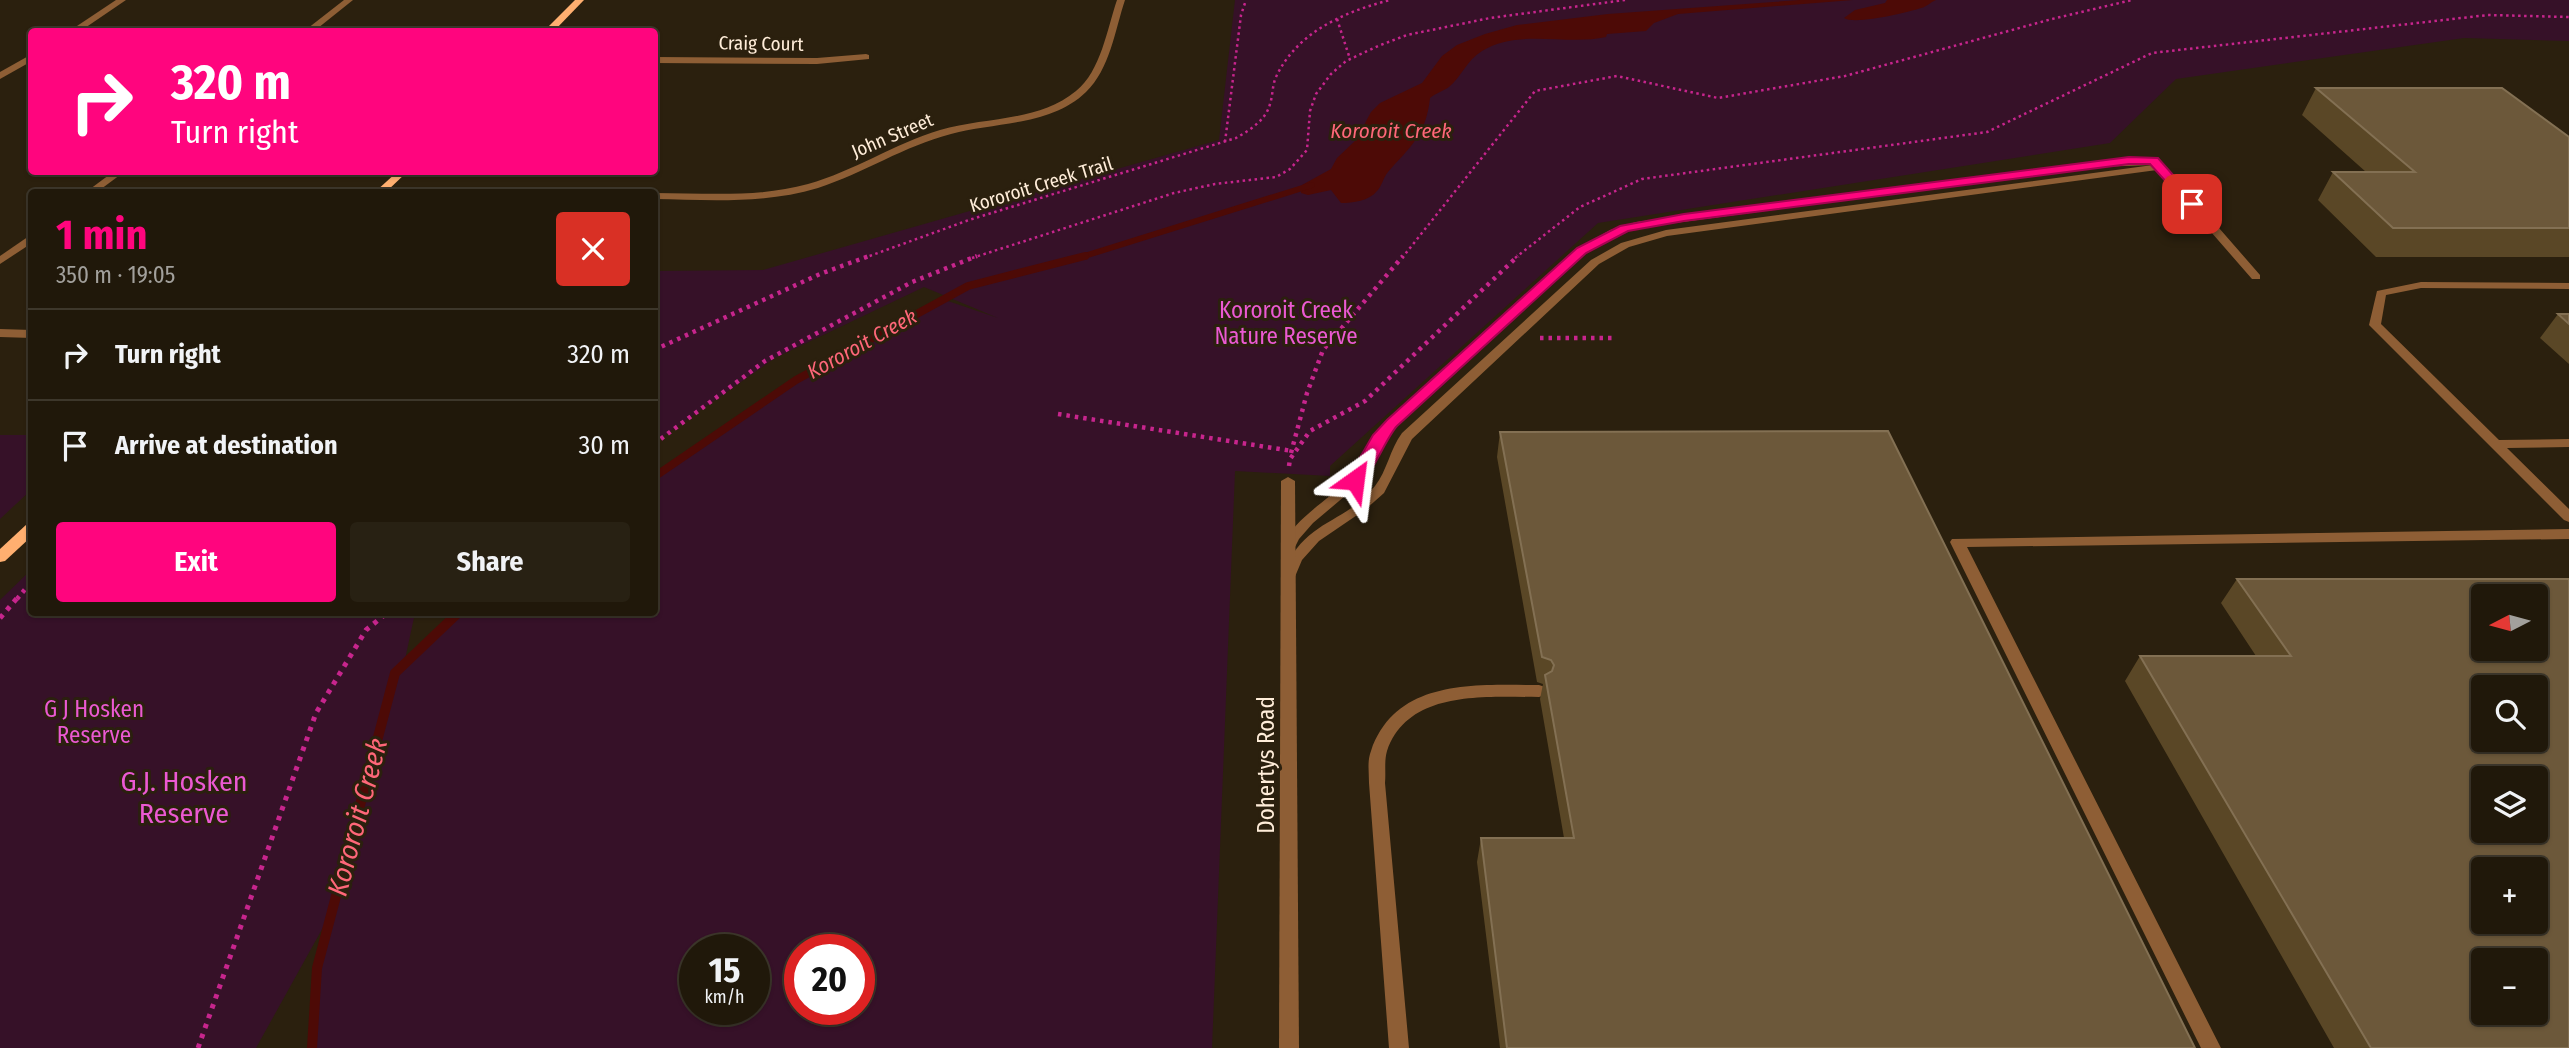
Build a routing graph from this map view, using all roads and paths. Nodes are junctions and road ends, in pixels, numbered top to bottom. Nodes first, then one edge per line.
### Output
1 (122, 0) edge
2 (349, 0) edge
3 (580, 0) edge
4 (1121, 0) edge
5 (1246, 0) edge
6 (1390, 0) edge
7 (1625, 0) edge
8 (2132, 0) edge
9 (2569, 17) edge
10 (1337, 19) junction
11 (78, 28) edge
12 (312, 28) edge
13 (551, 28) edge
14 (866, 57) dead end
15 (28, 59) edge
16 (1350, 59) junction
17 (658, 60) edge
18 (0, 76) edge
19 (1225, 142) junction
20 (2157, 164) junction
21 (116, 175) edge
22 (399, 175) edge
23 (95, 189) edge
24 (384, 189) edge
25 (1885, 192) junction
26 (658, 196) edge
27 (1896, 202) junction
28 (1751, 209) junction
29 (1761, 220) junction
30 (28, 240) edge
31 (1591, 244) junction
32 (1609, 253) junction
33 (0, 261) edge
34 (2256, 277) dead end
35 (2569, 286) edge
36 (0, 333) edge
37 (28, 334) edge
38 (1536, 338) dead end
39 (1615, 338) dead end
40 (658, 348) edge
41 (1058, 414) dead end
42 (658, 441) edge
43 (2569, 443) edge
44 (2495, 444) junction
45 (1292, 452) junction
46 (1290, 459) junction
47 (1288, 481) joint
48 (2569, 517) edge
49 (28, 531) edge
50 (2569, 534) edge
51 (1288, 549) junction
52 (0, 557) edge
53 (1288, 580) junction
54 (28, 586) edge
55 (383, 616) edge
56 (0, 618) edge
57 (1539, 691) dead end
58 (198, 1048) edge
59 (1289, 1048) edge
60 (1399, 1048) edge
61 (2211, 1048) edge

1 - 11 street
2 - 12 street
3 - 13 main road
4 - 26 street, John Street
5 - 19 path
6 - 10 path, Kororoit Creek Trail
7 - 16 path
8 - 45 path
9 - 46 path
10 - 16 path
10 - 19 path, Kororoit Creek Trail
14 - 17 street, Craig Court
15 - 18 street
16 - 42 path
19 - 40 path, Kororoit Creek Trail
20 - 25 street
20 - 27 street
20 - 34 street
21 - 23 street
22 - 24 main road
25 - 27 street
25 - 28 street
27 - 29 street
28 - 29 street
28 - 31 street
29 - 32 street
30 - 33 street
31 - 32 street
31 - 51 street
32 - 53 street
35 - 44 street
36 - 37 street
38 - 39 path
41 - 45 path
43 - 44 street
44 - 48 street
45 - 46 path
46 - 47 path
47 - 51 street, Dohertys Road
49 - 52 main road
50 - 61 street
51 - 53 street, Dohertys Road
53 - 59 street, Dohertys Road
54 - 56 path
55 - 58 path
57 - 60 street

